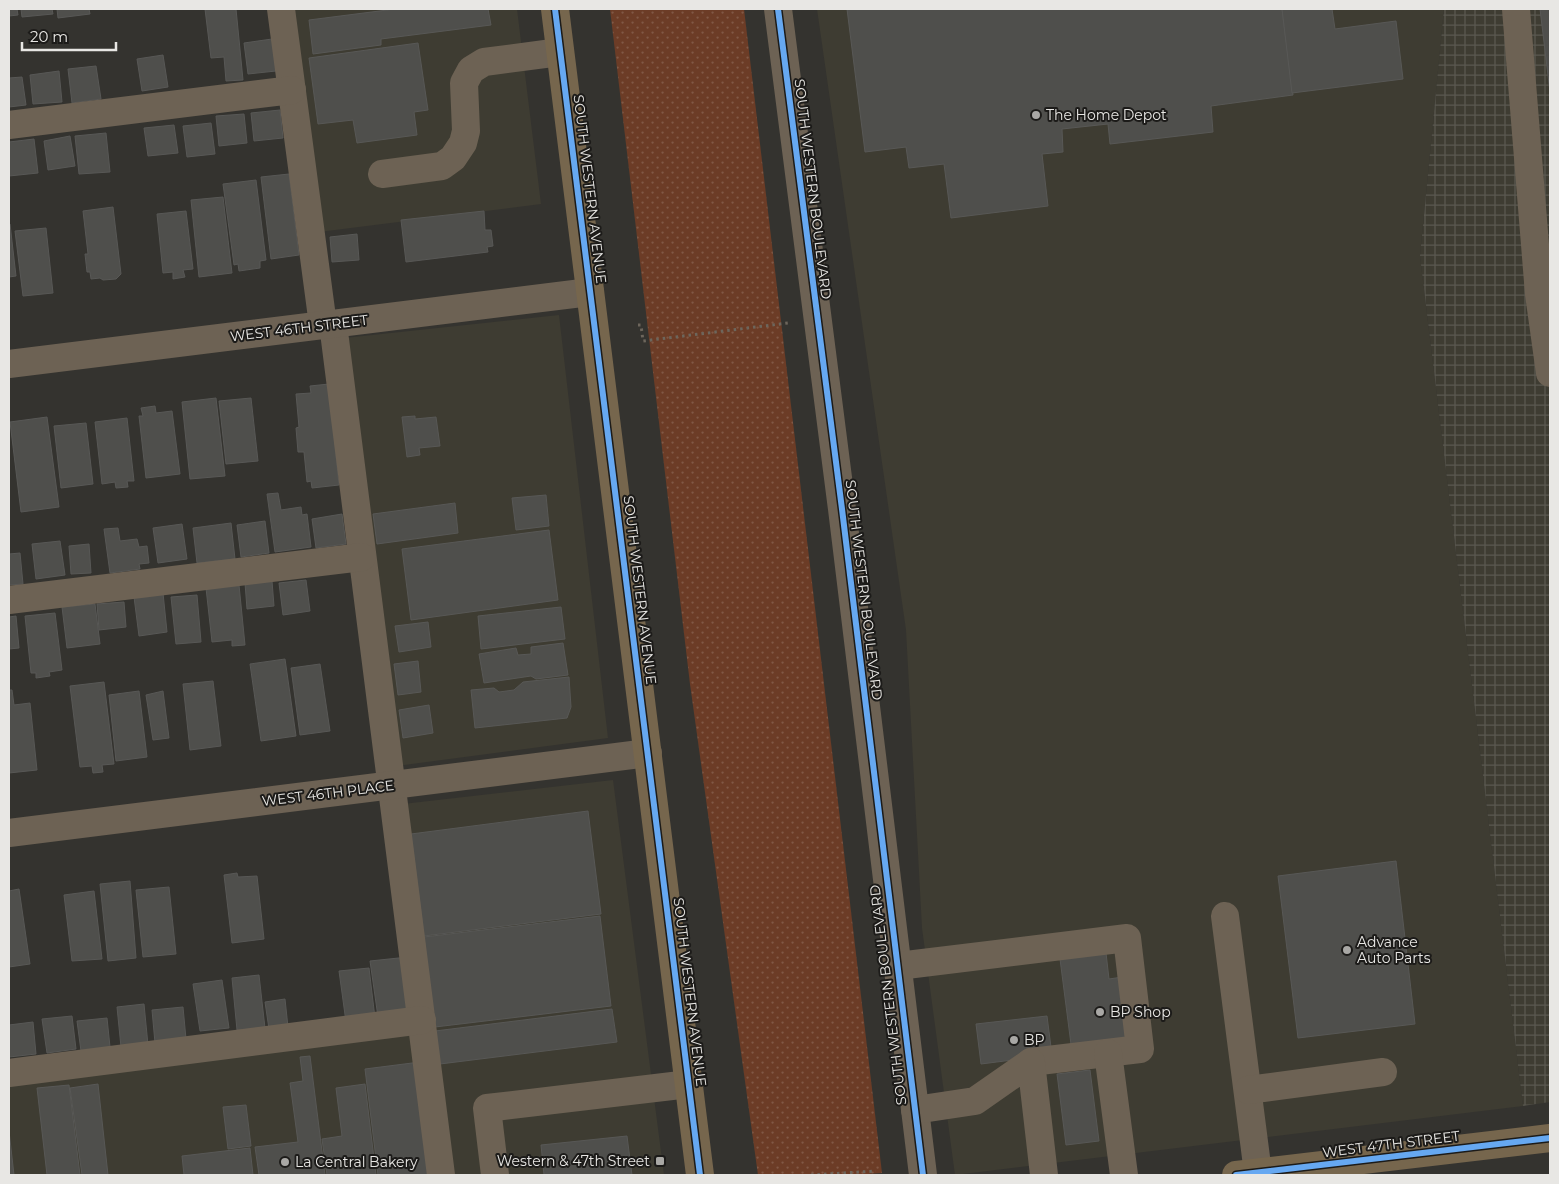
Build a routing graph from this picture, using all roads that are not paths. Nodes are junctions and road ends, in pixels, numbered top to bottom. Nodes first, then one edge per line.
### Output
1 (281, 9) edge
2 (555, 9) edge
3 (778, 9) edge
4 (1516, 9) edge
5 (560, 52) junction
6 (292, 90) junction
7 (9, 125) edge
8 (382, 174) dead end
9 (590, 292) junction
10 (328, 324) junction
11 (9, 364) edge
12 (1550, 373) edge
13 (362, 556) junction
14 (9, 600) edge
15 (648, 753) junction
16 (392, 785) junction
17 (9, 834) edge
18 (1225, 916) dead end
19 (898, 966) junction
20 (422, 1020) junction
21 (1108, 1054) junction
22 (1031, 1062) junction
23 (1383, 1072) dead end
24 (9, 1073) edge
25 (689, 1084) junction
26 (1248, 1090) junction
27 (915, 1110) junction
28 (1550, 1138) edge
29 (1247, 1174) edge
30 (441, 1175) edge
31 (495, 1175) edge
32 (700, 1175) edge
33 (923, 1175) edge
34 (1044, 1175) edge
35 (1124, 1175) edge

1 - 6 street
2 - 5 main road, SOUTH WESTERN AVENUE
3 - 19 street, SOUTH WESTERN BOULEVARD
4 - 12 street
5 - 8 street
5 - 9 main road, SOUTH WESTERN AVENUE
6 - 7 street
6 - 10 street
9 - 10 street, WEST 46TH STREET
9 - 15 main road, SOUTH WESTERN AVENUE
10 - 11 street, WEST 46TH STREET
10 - 13 street
13 - 14 street
13 - 16 street
15 - 16 street, WEST 46TH PLACE
15 - 25 main road, SOUTH WESTERN AVENUE
16 - 17 street, WEST 46TH PLACE
16 - 20 street
18 - 26 street
19 - 21 street
19 - 27 street, SOUTH WESTERN BOULEVARD
20 - 24 street
20 - 30 street
21 - 22 street
21 - 35 street
22 - 27 street
22 - 34 street
23 - 26 street
25 - 31 street
25 - 32 main road, SOUTH WESTERN AVENUE
26 - 29 street
27 - 33 street, SOUTH WESTERN BOULEVARD
28 - 29 main road, WEST 47TH STREET

